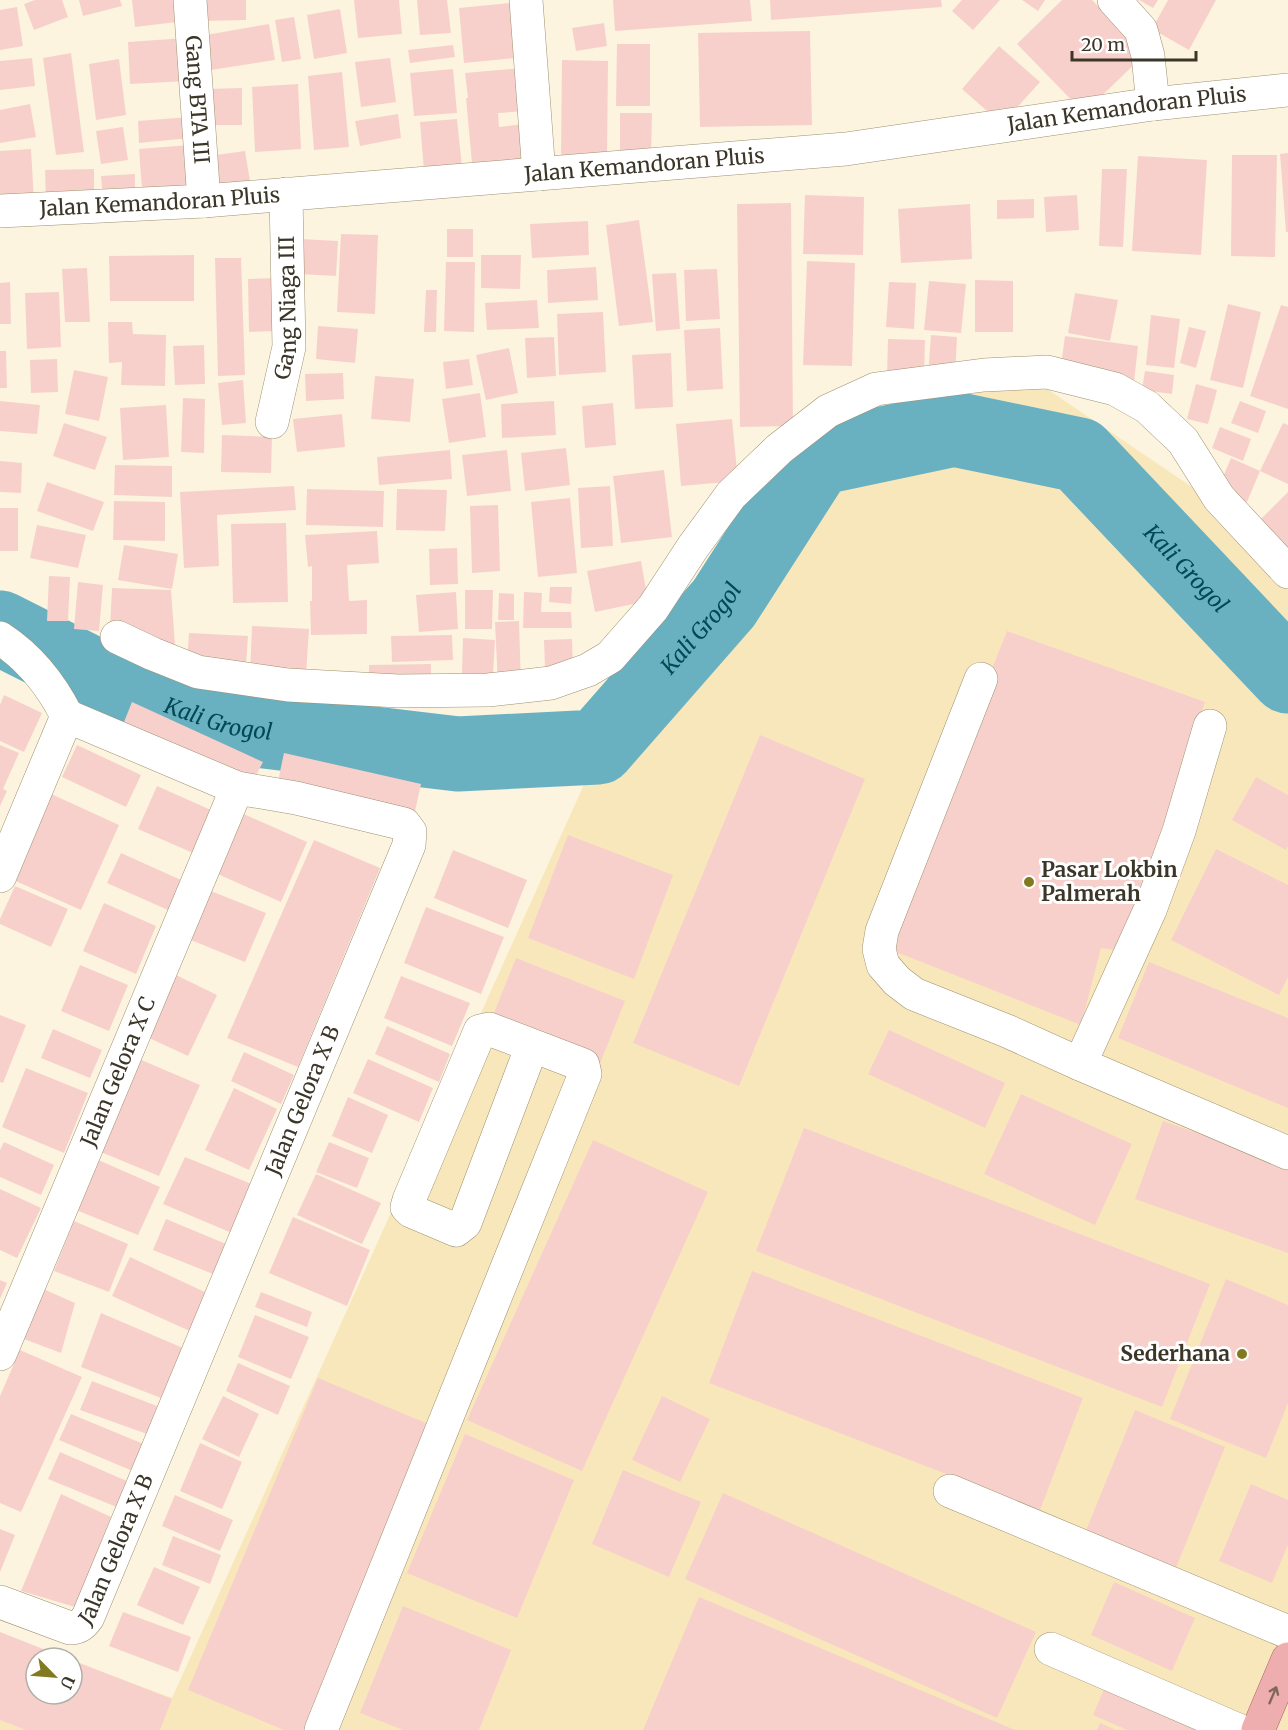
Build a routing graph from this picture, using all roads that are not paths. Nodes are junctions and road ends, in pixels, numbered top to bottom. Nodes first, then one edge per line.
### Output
1 (190, 0) edge
2 (526, 0) edge
3 (1114, 0) edge
4 (1288, 90) edge
5 (1153, 104) junction
6 (540, 174) junction
7 (286, 194) junction
8 (204, 201) junction
9 (0, 211) edge
10 (272, 422) dead end
11 (1288, 572) edge
12 (117, 637) dead end
13 (0, 638) edge
14 (981, 679) dead end
15 (67, 716) junction
16 (1210, 726) dead end
17 (237, 788) junction
18 (0, 876) edge
19 (532, 1046) junction
20 (1080, 1064) junction
21 (1288, 1153) edge
22 (0, 1354) edge
23 (950, 1491) dead end
24 (0, 1602) edge
25 (1288, 1632) edge
26 (1051, 1649) dead end
27 (1288, 1659) edge
28 (321, 1730) edge
29 (1238, 1730) edge
30 (1258, 1730) edge

1 - 8 street, Gang BTA III
2 - 6 street
3 - 5 street
4 - 5 street, Jalan Kemandoran Pluis
5 - 6 street, Jalan Kemandoran Pluis
6 - 7 street, Jalan Kemandoran Pluis
7 - 8 street, Jalan Kemandoran Pluis
7 - 10 street, Gang Niaga III
8 - 9 street, Jalan Kemandoran Pluis
11 - 12 street
13 - 15 street
14 - 20 street
15 - 17 street, Jalan Gelora X B
15 - 18 street
16 - 20 street
17 - 22 street, Jalan Gelora X C
17 - 24 street, Jalan Gelora X B
19 - 19 street
19 - 28 street
20 - 21 street
23 - 25 street
26 - 29 street
30 -> 27 main road

